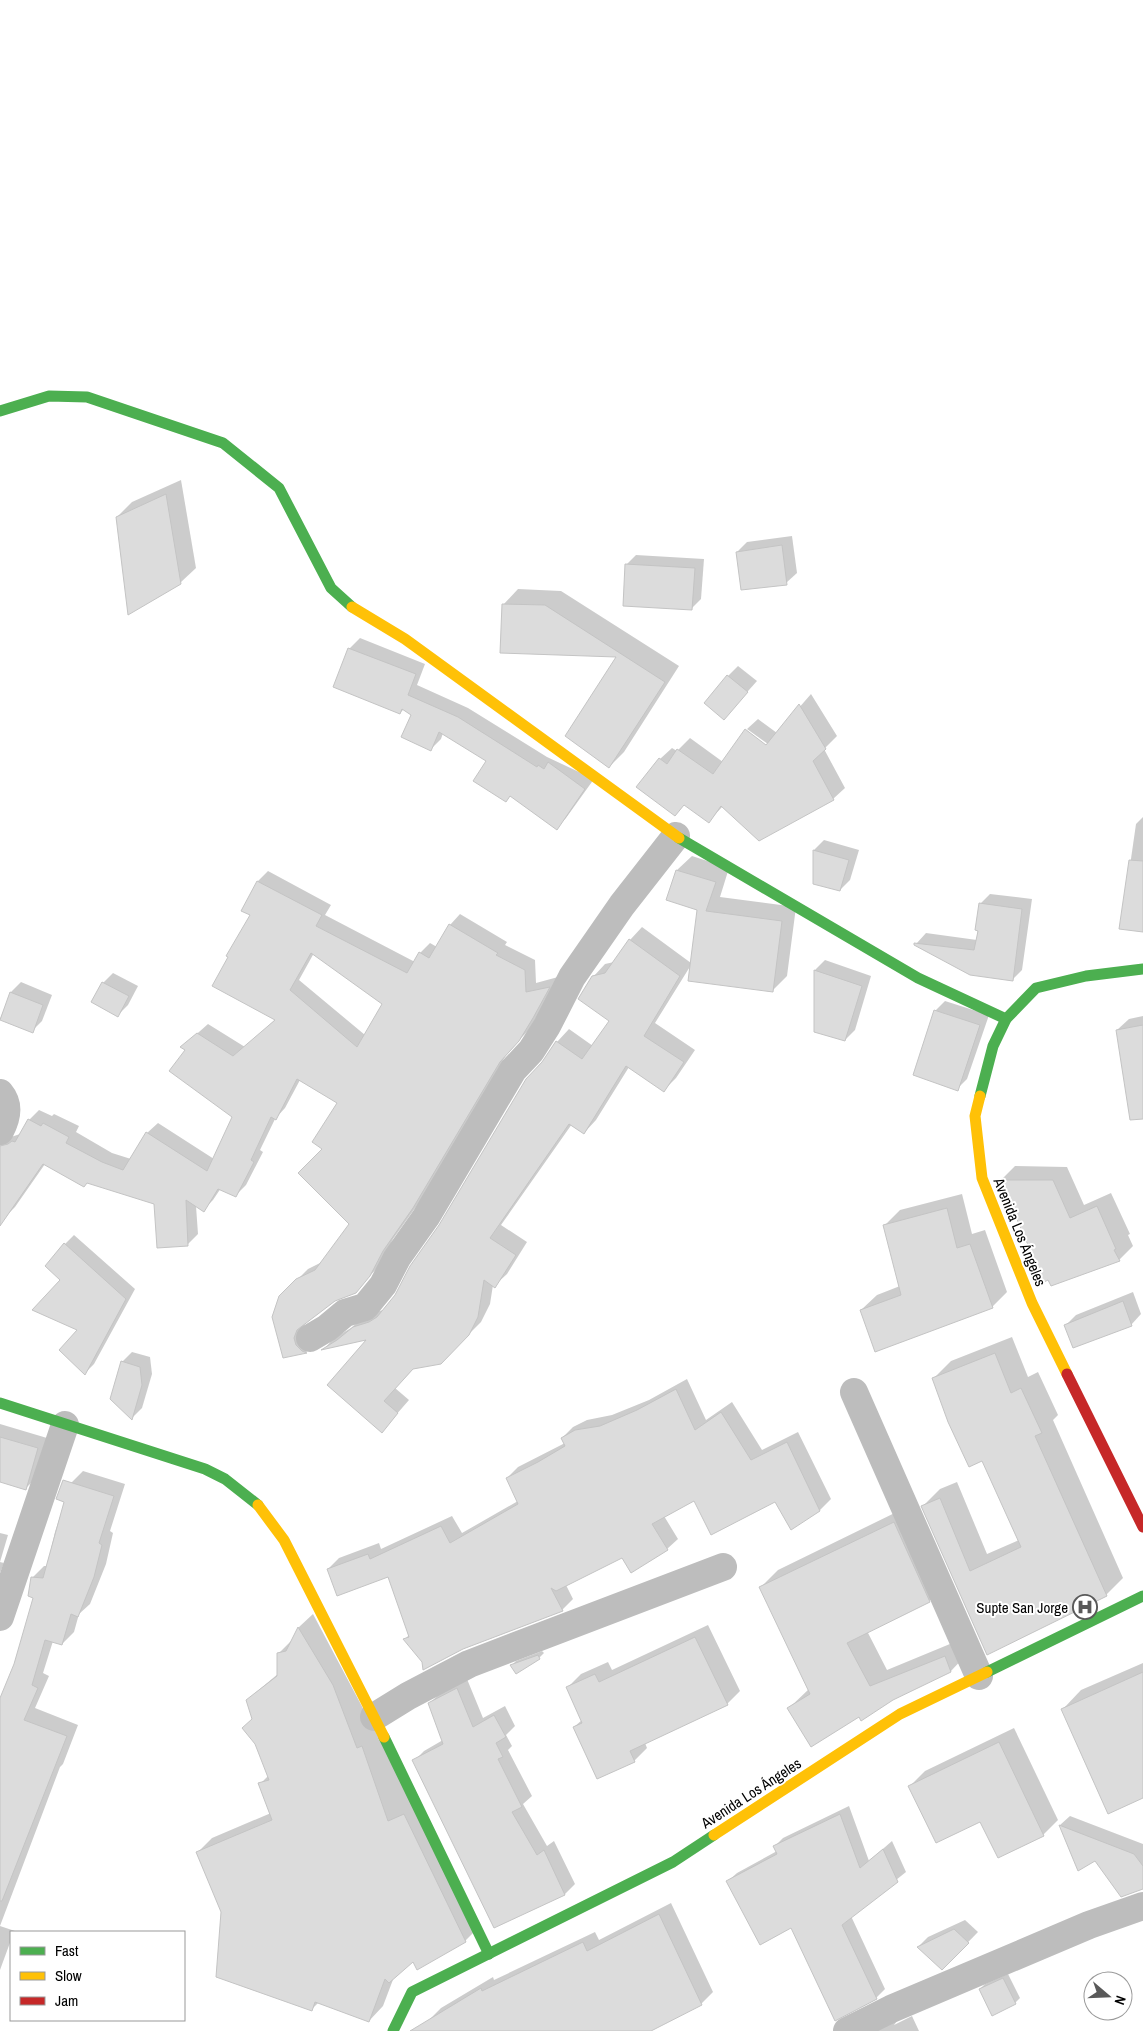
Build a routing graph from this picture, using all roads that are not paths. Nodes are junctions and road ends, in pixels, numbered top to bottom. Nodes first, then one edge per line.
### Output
1 (0, 411) edge
2 (676, 836) junction
3 (1143, 969) edge
4 (1006, 1019) junction
5 (0, 1093) edge
6 (0, 1131) edge
7 (310, 1338) dead end
8 (854, 1392) dead end
9 (0, 1403) edge
10 (65, 1425) junction
11 (1143, 1526) edge
12 (723, 1567) dead end
13 (1143, 1596) edge
14 (0, 1617) edge
15 (979, 1676) junction
16 (374, 1717) junction
17 (1143, 1906) edge
18 (489, 1954) junction
19 (393, 2031) edge
20 (847, 2031) edge

1 - 2 street
2 - 4 street
2 - 7 street
3 - 4 street, Avenida Los Ángeles
4 - 11 street, Avenida Los Ángeles
5 - 6 street
8 - 15 street
9 - 10 street
10 - 14 street
10 - 16 street
12 - 16 street
13 - 15 street, Avenida Los Ángeles
15 - 18 street, Avenida Los Ángeles
16 - 18 street
17 - 20 street
18 - 19 street, Avenida Los Ángeles

